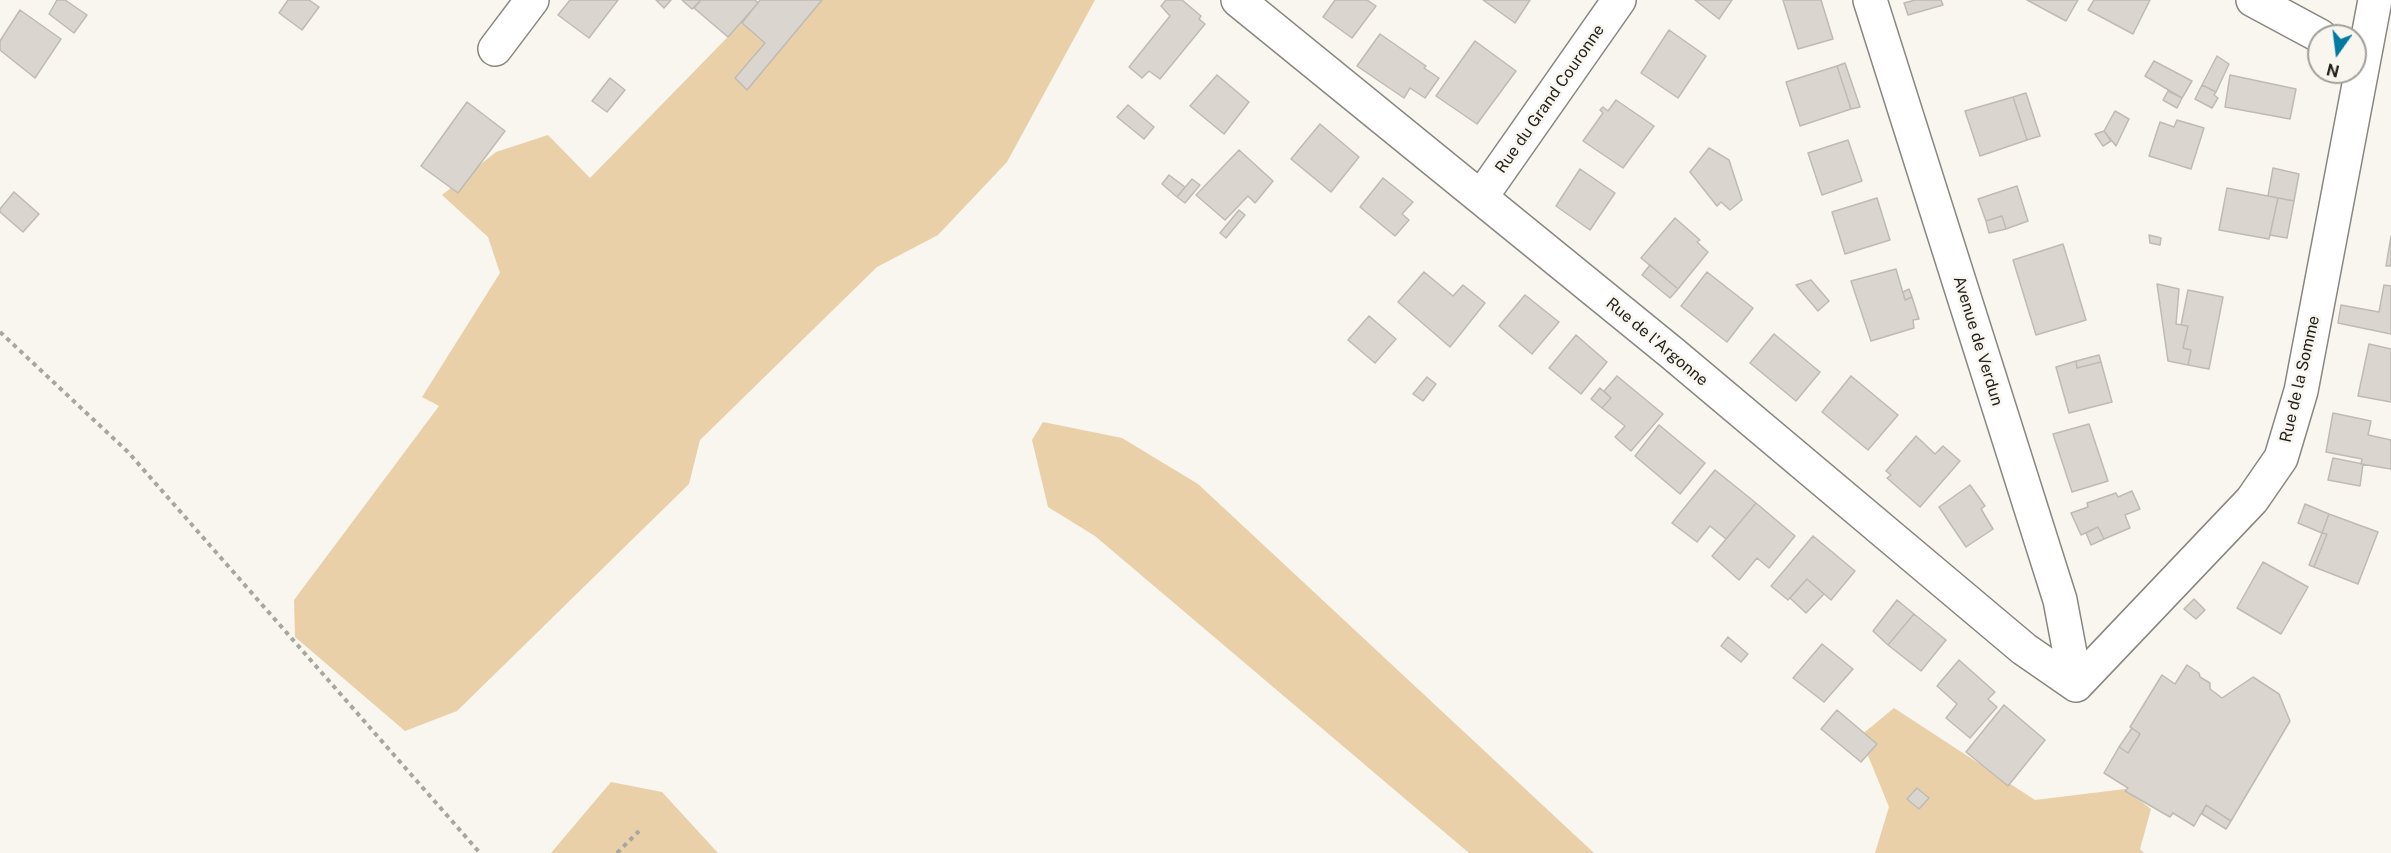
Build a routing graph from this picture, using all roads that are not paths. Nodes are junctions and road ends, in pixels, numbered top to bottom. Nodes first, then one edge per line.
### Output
1 (532, 0) edge
2 (1238, 0) edge
3 (1618, 0) edge
4 (1870, 0) edge
5 (2253, 0) edge
6 (2375, 0) edge
7 (2367, 28) edge
8 (2307, 29) edge
9 (495, 49) dead end
10 (2354, 84) edge
11 (1481, 197) junction
12 (2076, 685) junction

1 - 9 street
2 - 11 street, Rue de l'Argonne
3 - 11 street, Rue du Grand Couronne
4 - 12 street, Avenue de Verdun
5 - 8 street
6 - 7 street, Rue de la Somme
10 - 12 street, Rue de la Somme
11 - 12 street, Rue de l'Argonne

